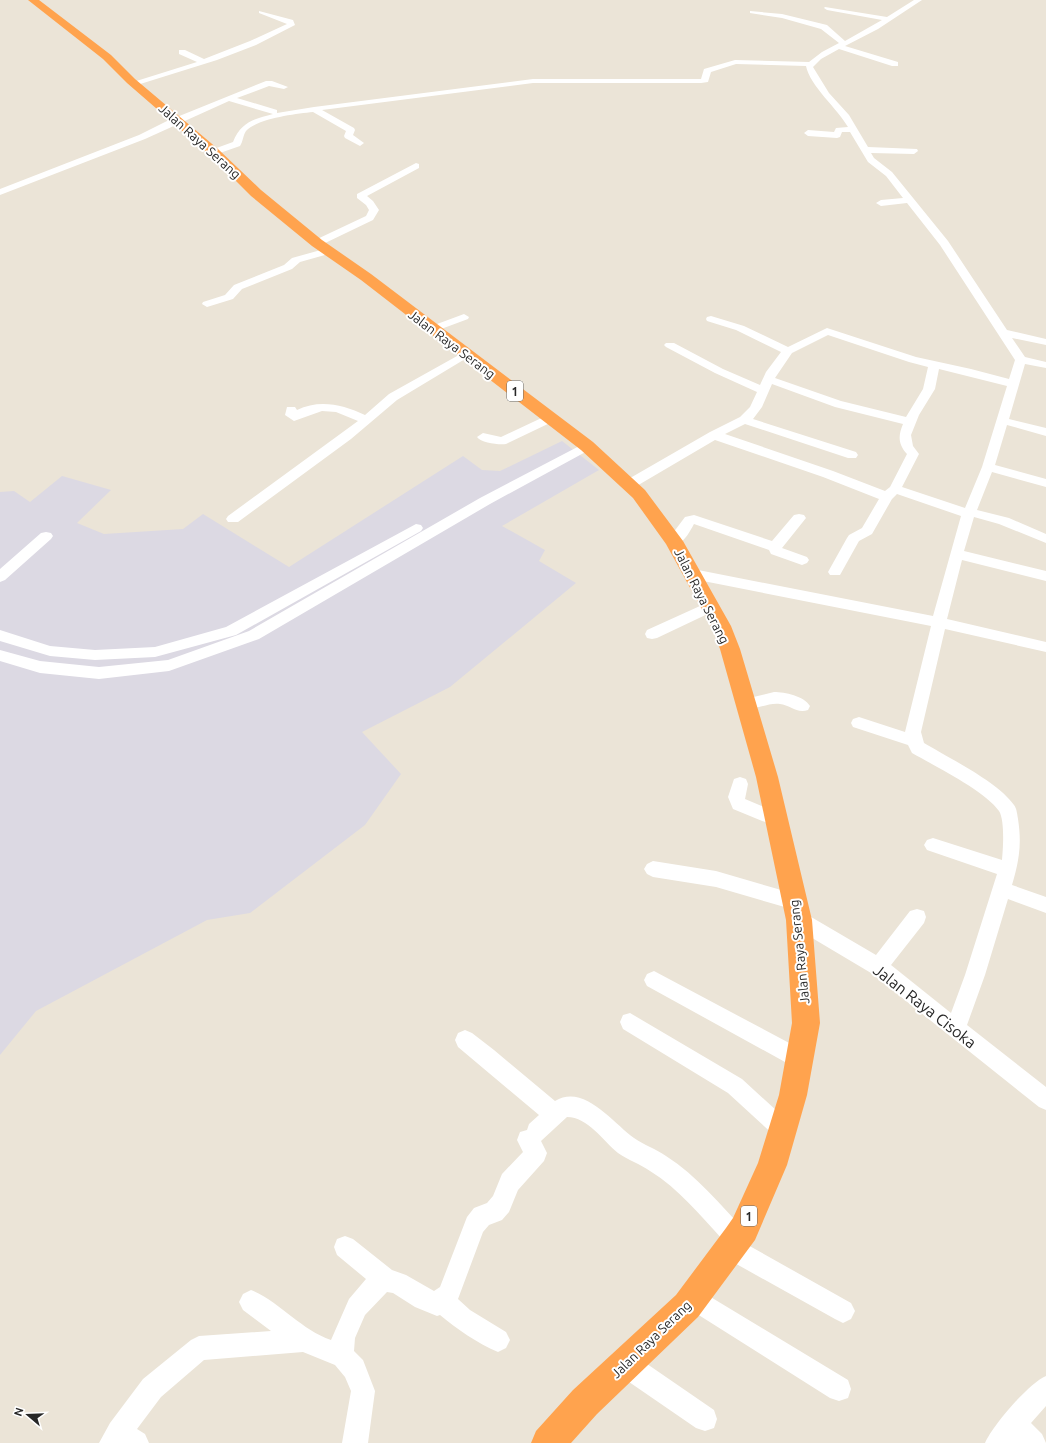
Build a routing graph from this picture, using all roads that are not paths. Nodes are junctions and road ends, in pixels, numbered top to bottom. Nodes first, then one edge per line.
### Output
1 (33, 0) edge
2 (919, 0) edge
3 (827, 8) dead end
4 (261, 12) dead end
5 (752, 12) dead end
6 (887, 19) junction
7 (841, 46) junction
8 (182, 52) dead end
9 (725, 54) dead end
10 (204, 62) junction
11 (727, 64) junction
12 (811, 64) junction
13 (895, 64) dead end
14 (134, 83) junction
15 (284, 87) dead end
16 (229, 98) junction
17 (314, 109) junction
18 (179, 120) junction
19 (853, 129) junction
20 (808, 132) dead end
21 (360, 143) dead end
22 (212, 150) junction
23 (865, 150) junction
24 (914, 151) dead end
25 (416, 166) dead end
26 (0, 192) edge
27 (909, 200) junction
28 (881, 203) dead end
29 (318, 243) junction
30 (207, 304) dead end
31 (464, 317) dead end
32 (711, 319) dead end
33 (433, 329) junction
34 (1004, 333) junction
35 (1046, 342) edge
36 (670, 345) dead end
37 (788, 351) junction
38 (466, 354) junction
39 (1021, 360) junction
40 (934, 365) junction
41 (1046, 365) edge
42 (768, 379) junction
43 (1014, 384) junction
44 (762, 390) junction
45 (291, 410) dead end
46 (370, 416) junction
47 (550, 418) junction
48 (744, 420) junction
49 (1004, 420) junction
50 (910, 422) junction
51 (1046, 432) edge
52 (714, 435) junction
53 (483, 437) dead end
54 (583, 443) junction
55 (852, 455) dead end
56 (988, 467) junction
57 (1046, 483) edge
58 (630, 484) junction
59 (891, 493) junction
60 (969, 513) junction
61 (799, 518) dead end
62 (233, 519) dead end
63 (46, 536) dead end
64 (674, 540) junction
65 (1046, 540) edge
66 (775, 548) junction
67 (957, 554) junction
68 (802, 560) dead end
69 (835, 572) dead end
70 (693, 574) junction
71 (1046, 576) edge
72 (0, 577) edge
73 (711, 606) junction
74 (286, 608) junction
75 (939, 622) junction
76 (652, 634) dead end
77 (0, 635) edge
78 (1046, 647) edge
79 (0, 655) edge
80 (747, 704) junction
81 (802, 706) dead end
82 (859, 723) dead end
83 (914, 741) junction
84 (740, 784) dead end
85 (777, 820) junction
86 (933, 845) dead end
87 (653, 869) dead end
88 (1008, 870) junction
89 (1002, 889) junction
90 (1046, 905) edge
91 (797, 911) junction
92 (917, 917) dead end
93 (878, 967) junction
94 (654, 980) dead end
95 (630, 1022) dead end
96 (955, 1030) junction
97 (464, 1040) dead end
98 (801, 1060) junction
99 (1046, 1100) edge
100 (554, 1114) junction
101 (783, 1130) junction
102 (734, 1244) junction
103 (345, 1246) dead end
104 (386, 1280) junction
105 (694, 1298) junction
106 (442, 1300) junction
107 (251, 1302) dead end
108 (843, 1311) dead end
109 (304, 1340) junction
110 (498, 1340) dead end
111 (342, 1355) junction
112 (625, 1364) junction
113 (1046, 1388) edge
114 (839, 1389) dead end
115 (705, 1418) dead end
116 (1014, 1423) junction
117 (122, 1439) edge
118 (355, 1443) edge
119 (548, 1443) edge
120 (998, 1443) edge
121 (1033, 1443) edge

1 - 14 highway, Jalan Raya Serang / 1
2 - 6 street
3 - 6 street
4 - 10 street
5 - 7 street
6 - 7 street
7 - 12 street
7 - 13 street
8 - 10 street
9 - 11 street
10 - 14 street
11 - 12 street
11 - 17 street
12 - 19 street
14 - 18 highway, Jalan Raya Serang / 1
15 - 16 street
16 - 18 street
16 - 22 street
17 - 21 street
17 - 22 street
18 - 22 highway, Jalan Raya Serang / 1
18 - 26 street
19 - 20 street
19 - 23 street
22 - 29 highway, Jalan Raya Serang / 1
23 - 24 street
23 - 27 street
25 - 29 street
27 - 28 street
27 - 34 street
29 - 30 street
29 - 33 highway, Jalan Raya Serang / 1
31 - 33 street
32 - 37 street
33 - 38 highway, Jalan Raya Serang / 1
34 - 35 street
34 - 39 street
36 - 44 street
37 - 40 street
37 - 42 street
38 - 46 street
38 - 47 highway, Jalan Raya Serang / 1
39 - 41 street
39 - 43 street
40 - 43 street
40 - 50 street
42 - 44 street
42 - 50 street
43 - 49 street
44 - 48 street
45 - 46 street
46 - 62 street
47 - 53 street
47 - 54 highway, Jalan Raya Serang / 1
48 - 52 street
48 - 55 street
49 - 51 street
49 - 56 street
50 - 59 street
52 - 58 street
52 - 59 street
54 - 58 highway, Jalan Raya Serang / 1
54 - 74 street
56 - 57 street
56 - 60 street
58 - 64 highway, Jalan Raya Serang / 1
59 - 60 street
59 - 69 street
60 - 65 street
60 - 67 street
61 - 66 street
63 - 72 street
64 - 66 street
64 - 70 highway, Jalan Raya Serang / 1
66 - 68 street
67 - 71 street
67 - 75 street
70 - 73 highway, Jalan Raya Serang / 1
70 - 75 street
73 - 76 street
73 - 80 highway, Jalan Raya Serang / 1
74 - 77 street
74 - 79 street
75 - 78 street
75 - 83 street
80 - 81 street
80 - 85 highway, Jalan Raya Serang / 1
82 - 83 street
83 - 88 street
84 - 85 street
85 - 91 highway, Jalan Raya Serang / 1
86 - 88 street
87 - 91 street, Jalan Raya Cisoka
88 - 89 street
89 - 90 street
89 - 96 street
91 - 93 street, Jalan Raya Cisoka
91 - 98 highway, Jalan Raya Serang / 1
92 - 93 street
93 - 96 street, Jalan Raya Cisoka
94 - 98 street
95 - 101 street
96 - 99 street, Jalan Raya Cisoka
97 - 100 street
98 - 101 highway, Jalan Raya Serang / 1
100 - 102 street
100 - 106 street
101 - 102 highway, Jalan Raya Serang / 1
102 - 105 highway, Jalan Raya Serang / 1
102 - 108 street
103 - 104 street
104 - 106 street
104 - 111 street
105 - 112 highway, Jalan Raya Serang / 1
105 - 114 street
106 - 110 street
107 - 109 street
109 - 111 street
109 - 117 street
111 - 118 street
112 - 115 street
112 - 119 highway, Jalan Raya Serang / 1
113 - 116 street
116 - 120 street
116 - 121 street

